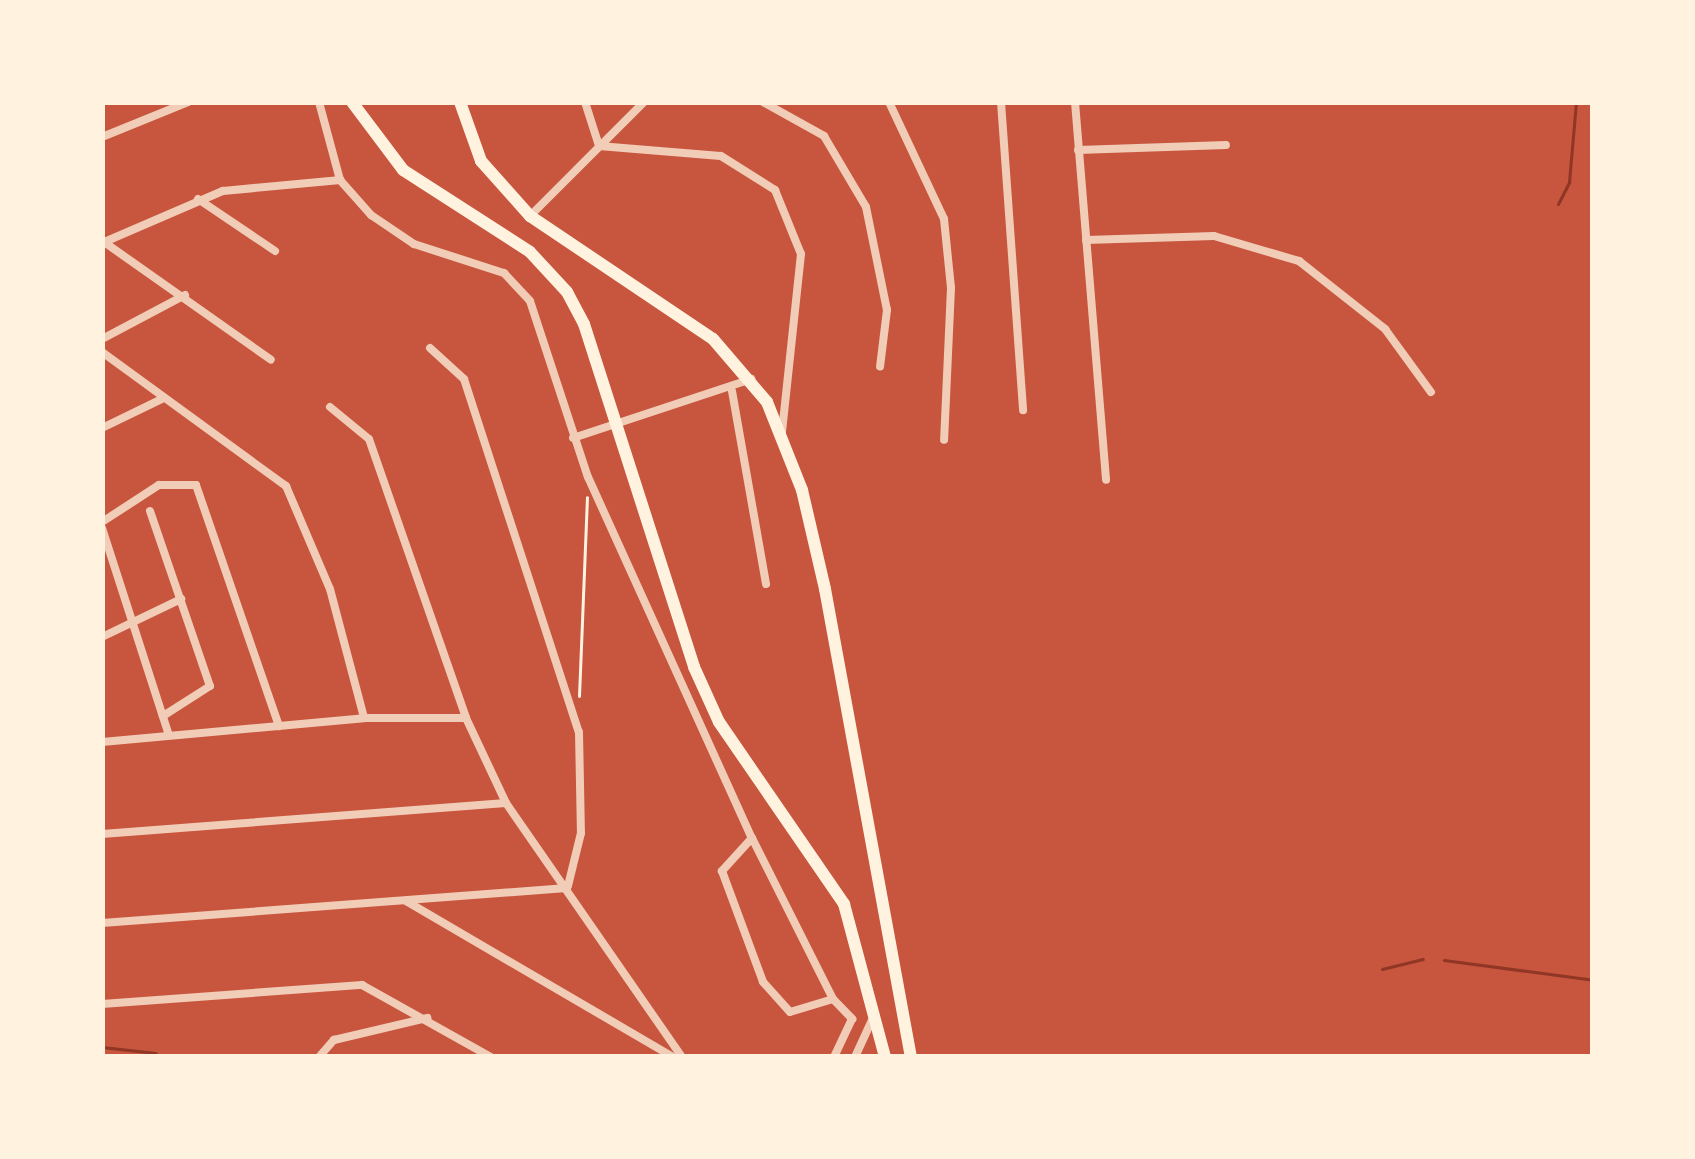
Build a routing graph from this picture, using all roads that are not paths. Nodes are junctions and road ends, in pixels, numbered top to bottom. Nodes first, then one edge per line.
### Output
1 (188, 102) edge
2 (319, 102) edge
3 (352, 102) edge
4 (460, 102) edge
5 (585, 102) edge
6 (644, 102) edge
7 (763, 102) edge
8 (889, 102) edge
9 (1001, 102) edge
10 (1075, 102) edge
11 (102, 137) edge
12 (1226, 145) dead end
13 (599, 146) junction
14 (1078, 150) junction
15 (340, 180) junction
16 (198, 199) junction
17 (530, 216) junction
18 (1086, 240) junction
19 (103, 242) edge
20 (275, 250) dead end
21 (184, 295) junction
22 (102, 339) edge
23 (430, 348) dead end
24 (102, 352) edge
25 (272, 360) dead end
26 (880, 367) dead end
27 (753, 379) junction
28 (731, 391) junction
29 (1431, 392) dead end
30 (164, 398) junction
31 (330, 407) dead end
32 (1024, 410) dead end
33 (616, 423) junction
34 (102, 428) edge
35 (782, 435) junction
36 (572, 438) junction
37 (944, 440) dead end
38 (1106, 480) dead end
39 (150, 511) dead end
40 (102, 525) edge
41 (766, 584) dead end
42 (181, 599) junction
43 (133, 622) junction
44 (102, 637) edge
45 (163, 716) junction
46 (364, 718) junction
47 (466, 718) junction
48 (279, 726) junction
49 (168, 732) junction
50 (102, 742) edge
51 (506, 802) junction
52 (102, 834) edge
53 (752, 838) junction
54 (568, 888) junction
55 (405, 900) junction
56 (102, 923) edge
57 (833, 999) junction
58 (102, 1004) edge
59 (870, 1015) junction
60 (427, 1018) junction
61 (852, 1019) junction
62 (910, 1053) edge
63 (884, 1054) edge
64 (320, 1057) edge
65 (491, 1057) edge
66 (678, 1057) edge
67 (834, 1057) edge
68 (855, 1057) edge

1 - 11 street
2 - 15 street
3 - 33 highway
4 - 17 highway
5 - 13 street
6 - 13 street
7 - 26 street
8 - 37 street
9 - 32 street
10 - 14 street
12 - 14 street
13 - 17 street
13 - 35 street
14 - 18 street
15 - 16 street
15 - 36 street
16 - 19 street
16 - 20 street
17 - 27 highway
18 - 29 street
18 - 38 street
19 - 21 street
21 - 22 street
21 - 25 street
23 - 54 street
24 - 30 street
27 - 28 street
27 - 35 highway
28 - 33 street
28 - 41 street
30 - 34 street
30 - 46 street
31 - 47 street
33 - 36 street
33 - 59 highway
35 - 62 highway
36 - 53 street
39 - 42 street
40 - 43 street
40 - 48 street
42 - 43 street
42 - 45 street
43 - 44 street
43 - 45 street
45 - 49 street
46 - 47 street
46 - 48 street
47 - 51 street
48 - 49 street
49 - 50 street
51 - 52 street
51 - 54 street
53 - 57 street
53 - 57 street
54 - 55 street
54 - 66 street
55 - 56 street
55 - 66 street
57 - 61 street
58 - 60 street
59 - 61 street
59 - 63 highway
59 - 68 street
60 - 64 street
60 - 65 street
61 - 67 street
62 - 63 highway

